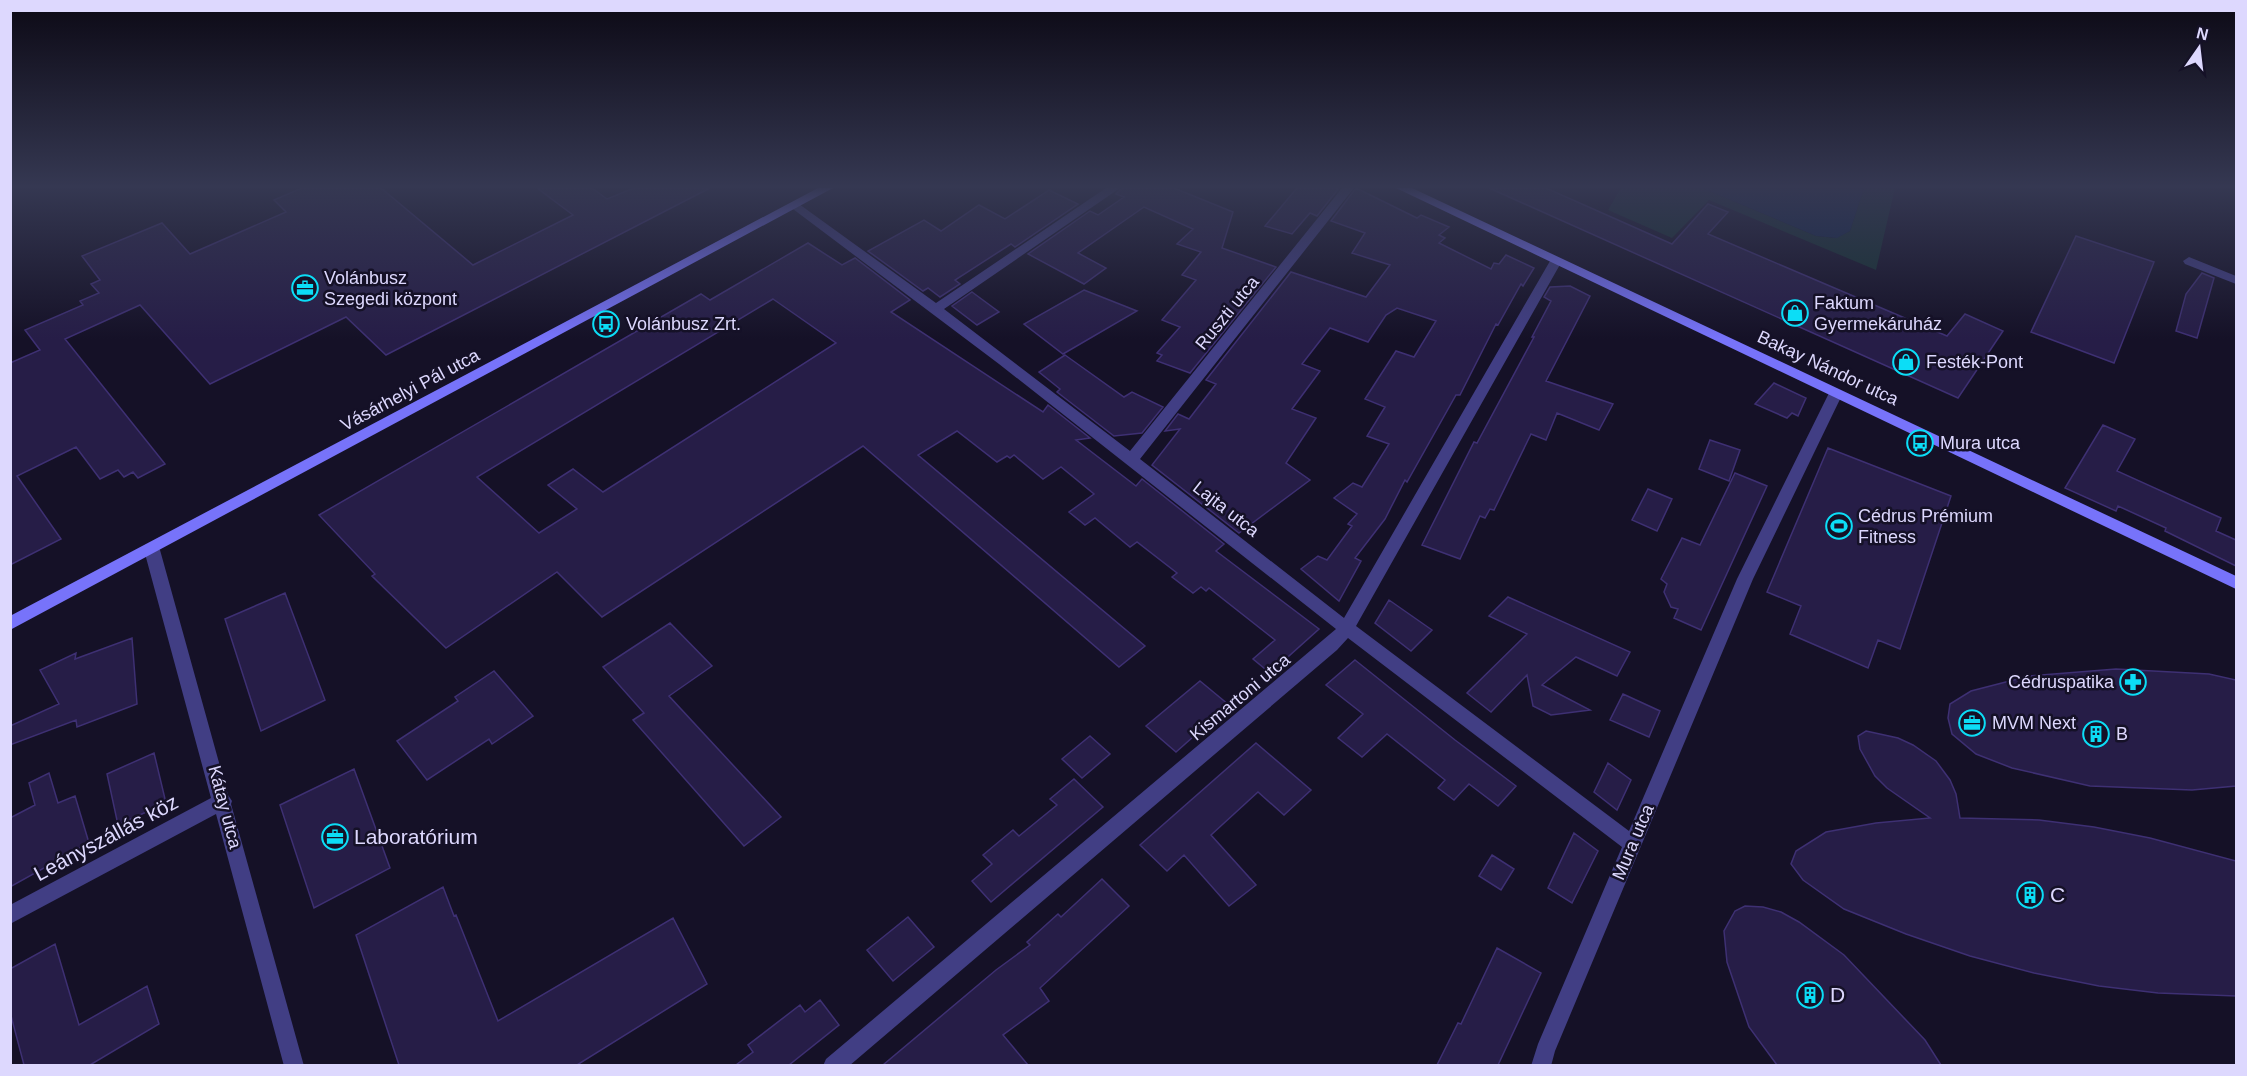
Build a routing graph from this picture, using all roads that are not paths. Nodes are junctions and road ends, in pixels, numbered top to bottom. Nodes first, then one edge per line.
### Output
1 (735, 238) edge
2 (839, 238) edge
3 (1040, 238) edge
4 (1308, 238) edge
5 (1508, 238) edge
6 (1556, 261) junction
7 (2189, 261) dead end
8 (2236, 280) edge
9 (936, 309) junction
10 (1836, 393) junction
11 (1132, 459) junction
12 (152, 550) junction
13 (2236, 583) edge
14 (10, 624) edge
15 (1346, 629) junction
16 (223, 801) junction
17 (1632, 844) junction
18 (10, 915) edge
19 (294, 1065) edge
20 (833, 1065) edge
21 (1541, 1065) edge

1 - 12 main road, Vásárhelyi Pál utca
2 - 9 street, Lajta utca
3 - 9 street
4 - 11 street, Ruszti utca
5 - 6 main road, Bakay Nándor utca
6 - 10 main road, Bakay Nándor utca
6 - 15 street, Kismartoni utca
7 - 8 street
9 - 11 street, Lajta utca
10 - 13 main road, Bakay Nándor utca
10 - 17 street, Mura utca
11 - 15 street, Lajta utca
12 - 14 main road, Vásárhelyi Pál utca
12 - 16 street, Kátay utca
15 - 17 street, Lajta utca
15 - 20 street, Kismartoni utca
16 - 18 street, Leányszállás köz
16 - 19 street, Kátay utca
17 - 21 street, Mura utca

